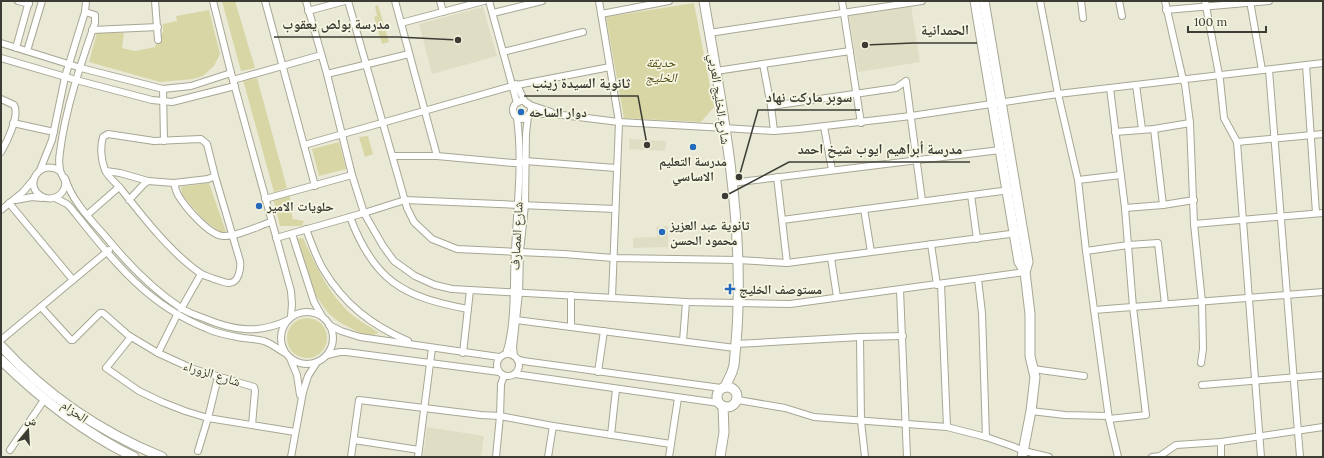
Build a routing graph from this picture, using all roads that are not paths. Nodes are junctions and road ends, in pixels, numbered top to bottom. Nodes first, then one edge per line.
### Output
1 (18, 1) edge
2 (42, 1) edge
3 (86, 1) edge
4 (155, 1) edge
5 (213, 1) edge
6 (266, 1) edge
7 (306, 1) edge
8 (346, 1) edge
9 (395, 1) edge
10 (440, 1) edge
11 (484, 1) edge
12 (489, 1) edge
13 (542, 1) edge
14 (599, 1) edge
15 (669, 1) edge
16 (704, 1) edge
17 (842, 1) edge
18 (922, 1) edge
19 (975, 1) edge
20 (984, 1) edge
21 (1040, 1) edge
22 (1081, 1) edge
23 (1119, 1) edge
24 (1165, 1) edge
25 (1269, 1) edge
26 (29, 2) edge
27 (1250, 2) edge
28 (892, 3) edge
29 (1205, 4) edge
30 (1166, 10) junction
31 (308, 11) junction
32 (86, 12) junction
33 (443, 12) junction
34 (844, 12) junction
35 (493, 13) junction
36 (601, 14) junction
37 (1122, 16) dead end
38 (1083, 18) dead end
39 (401, 23) junction
40 (158, 27) junction
41 (92, 30) junction
42 (583, 32) dead end
43 (709, 33) junction
44 (158, 40) dead end
45 (1, 43) edge
46 (16, 48) junction
47 (27, 51) junction
48 (850, 51) junction
49 (503, 52) junction
50 (409, 54) junction
51 (320, 55) junction
52 (1, 58) edge
53 (1323, 63) edge
54 (69, 64) junction
55 (366, 64) junction
56 (763, 64) junction
57 (1306, 65) junction
58 (283, 66) junction
59 (610, 67) junction
60 (81, 68) junction
61 (1262, 70) junction
62 (1269, 70) junction
63 (716, 71) junction
64 (327, 74) junction
65 (232, 76) junction
66 (1219, 76) junction
67 (65, 77) junction
68 (76, 80) junction
69 (1183, 80) junction
70 (1136, 85) junction
71 (235, 86) junction
72 (515, 86) junction
73 (1110, 88) junction
74 (164, 89) junction
75 (857, 94) junction
76 (1058, 94) junction
77 (1, 99) edge
78 (164, 101) junction
79 (516, 103) junction
80 (526, 103) junction
81 (997, 103) junction
82 (771, 106) junction
83 (425, 111) junction
84 (554, 114) junction
85 (528, 115) junction
86 (911, 116) junction
87 (517, 118) junction
88 (383, 122) junction
89 (619, 122) junction
90 (13, 123) junction
91 (861, 123) junction
92 (1190, 123) junction
93 (824, 127) junction
94 (724, 128) junction
95 (1142, 129) junction
96 (1154, 129) junction
97 (774, 131) junction
98 (54, 132) junction
99 (1115, 132) junction
100 (342, 134) junction
101 (1323, 134) edge
102 (1311, 135) junction
103 (1274, 138) junction
104 (164, 141) junction
105 (3, 142) edge
106 (1237, 142) junction
107 (304, 145) junction
108 (1000, 150) junction
109 (1, 152) edge
110 (393, 156) junction
111 (437, 156) junction
112 (917, 160) junction
113 (522, 162) junction
114 (616, 168) junction
115 (40, 170) junction
116 (832, 170) junction
117 (60, 171) junction
118 (106, 171) junction
119 (352, 175) junction
120 (1121, 175) junction
121 (215, 176) junction
122 (777, 177) junction
123 (65, 178) junction
124 (34, 179) junction
125 (1078, 180) junction
126 (148, 181) junction
127 (174, 183) junction
128 (732, 183) junction
129 (315, 186) junction
130 (119, 187) junction
131 (1011, 190) junction
132 (971, 195) junction
133 (46, 198) junction
134 (55, 198) junction
135 (265, 199) junction
136 (129, 200) junction
137 (405, 200) junction
138 (1194, 200) junction
139 (922, 201) junction
140 (9, 203) junction
141 (518, 204) junction
142 (525, 204) junction
143 (1163, 205) junction
144 (1125, 208) junction
145 (864, 209) junction
146 (1, 210) edge
147 (615, 210) junction
148 (364, 213) junction
149 (1323, 213) edge
150 (1316, 214) junction
151 (87, 215) junction
152 (1281, 216) junction
153 (350, 217) junction
154 (782, 220) junction
155 (1243, 220) junction
156 (271, 222) junction
157 (1194, 224) junction
158 (306, 229) junction
159 (1019, 233) junction
160 (233, 234) junction
161 (292, 234) junction
162 (276, 238) junction
163 (977, 239) junction
164 (931, 244) junction
165 (1128, 245) junction
166 (114, 246) junction
167 (518, 251) junction
168 (1086, 251) junction
169 (106, 252) junction
170 (871, 252) junction
171 (613, 258) junction
172 (831, 258) junction
173 (738, 260) junction
174 (788, 263) junction
175 (1025, 272) junction
176 (201, 274) junction
177 (978, 279) junction
178 (73, 280) junction
179 (939, 285) junction
180 (470, 290) junction
181 (900, 290) junction
182 (1323, 292) edge
183 (516, 293) junction
184 (571, 295) junction
185 (1287, 295) junction
186 (612, 297) junction
187 (837, 297) junction
188 (1249, 298) junction
189 (686, 302) junction
190 (1202, 302) junction
191 (738, 303) junction
192 (1165, 304) junction
193 (41, 307) junction
194 (1133, 307) junction
195 (181, 309) junction
196 (468, 309) junction
197 (1094, 310) junction
198 (177, 315) junction
199 (290, 319) junction
200 (324, 319) junction
201 (516, 320) junction
202 (329, 325) junction
203 (571, 326) junction
204 (604, 331) junction
205 (903, 336) junction
206 (131, 337) junction
207 (860, 337) junction
208 (1, 340) edge
209 (683, 341) junction
210 (415, 345) junction
211 (1, 346) edge
212 (735, 346) junction
213 (432, 348) junction
214 (463, 352) junction
215 (158, 353) junction
216 (285, 353) junction
217 (506, 354) junction
218 (327, 355) junction
219 (499, 357) junction
220 (515, 357) junction
221 (290, 358) junction
222 (1, 360) edge
223 (317, 362) junction
224 (430, 363) junction
225 (1201, 363) dead end
226 (734, 364) junction
227 (1033, 369) junction
228 (598, 372) junction
229 (501, 374) junction
230 (515, 374) junction
231 (1323, 375) edge
232 (1084, 376) dead end
233 (218, 377) junction
234 (1294, 377) junction
235 (1255, 380) junction
236 (1202, 384) dead end
237 (723, 387) junction
238 (616, 389) junction
239 (735, 390) junction
240 (678, 398) junction
241 (44, 400) junction
242 (300, 401) junction
243 (735, 403) junction
244 (721, 404) junction
245 (424, 409) junction
246 (1031, 411) junction
247 (500, 416) junction
248 (208, 418) junction
249 (1109, 418) junction
250 (861, 421) junction
251 (252, 425) junction
252 (906, 425) junction
253 (553, 426) junction
254 (947, 427) junction
255 (1323, 427) edge
256 (1298, 431) junction
257 (296, 432) junction
258 (724, 432) junction
259 (611, 436) junction
260 (1259, 436) junction
261 (986, 437) junction
262 (354, 440) junction
263 (1221, 442) junction
264 (671, 444) junction
265 (10, 450) dead end
266 (198, 451) dead end
267 (418, 454) edge
268 (1023, 454) edge
269 (1169, 454) edge
270 (134, 457) edge
271 (162, 457) edge
272 (291, 457) edge
273 (351, 457) edge
274 (496, 457) edge
275 (548, 457) edge
276 (669, 457) edge
277 (720, 457) edge
278 (865, 457) edge
279 (907, 457) edge
280 (1049, 457) edge
281 (1118, 457) edge
282 (1152, 457) edge
283 (1221, 457) edge
284 (1261, 457) edge
285 (1300, 457) edge

1 - 26 street
2 - 47 street
3 - 32 street
4 - 40 street
5 - 65 street
6 - 58 street
7 - 31 street
8 - 31 street
8 - 55 street
9 - 39 street
10 - 33 street
11 - 33 street
12 - 35 street
13 - 35 street
14 - 36 street
15 - 36 street
16 - 43 street, شارع الخليج العربي
17 - 34 street
18 - 28 street
19 - 81 street
20 - 81 street
21 - 76 street
22 - 38 street
23 - 37 street
24 - 30 street
25 - 27 street
26 - 46 street
27 - 29 street
27 - 61 street
28 - 34 street
29 - 30 street
29 - 66 street
30 - 69 street
31 - 51 street
32 - 41 street
32 - 54 street
33 - 39 street
34 - 43 street
34 - 48 street
35 - 49 street
36 - 59 street
39 - 50 street
40 - 41 street
40 - 44 street
41 - 60 street
42 - 49 street
43 - 63 street, شارع الخليج العربي
45 - 46 street
46 - 47 street
47 - 54 street
48 - 56 street
48 - 75 street
49 - 72 street
50 - 55 street
50 - 83 street
51 - 58 street
51 - 64 street
52 - 67 street
53 - 57 street
54 - 60 street
54 - 67 street
55 - 64 street
55 - 88 street
56 - 63 street
56 - 82 street
57 - 62 street
57 - 102 street
58 - 65 street
58 - 107 street
59 - 72 street
59 - 89 street
60 - 68 street
60 - 74 street
61 - 62 street
61 - 66 street
62 - 103 street
63 - 94 street, شارع الخليج العربي
64 - 100 street
65 - 71 street
65 - 74 street
66 - 69 street
66 - 106 street
67 - 68 street
67 - 98 street
68 - 78 street
68 - 117 street
69 - 70 street
69 - 92 street
70 - 73 street
70 - 95 street
71 - 78 street
71 - 135 street
72 - 79 street
72 - 80 street
72 - 83 street
73 - 76 street
73 - 99 street
74 - 78 street
75 - 82 street
75 - 86 street
75 - 91 street
76 - 81 street
76 - 125 street
77 - 90 street
78 - 104 street
79 - 80 street
79 - 87 street
80 - 84 street
80 - 85 street
81 - 86 street
81 - 108 street
81 - 131 street
82 - 97 street
83 - 88 street
83 - 111 street
84 - 85 street
84 - 89 street
85 - 87 street
85 - 113 street
86 - 91 street
86 - 112 street
87 - 113 street, شارع المصارف
88 - 100 street
88 - 110 street
89 - 94 street
89 - 114 street
90 - 98 street
90 - 105 street
91 - 93 street
92 - 96 street
92 - 138 street
93 - 97 street
93 - 116 street
94 - 97 street
94 - 128 street, شارع الخليج العربي
95 - 96 street
95 - 99 street
96 - 143 street
98 - 115 street
99 - 120 street
100 - 107 street
100 - 119 street
101 - 102 street
102 - 103 street
102 - 150 street
103 - 106 street
103 - 152 street
104 - 118 street
104 - 121 street
105 - 109 street
106 - 155 street
107 - 129 street
108 - 112 street
108 - 131 street
110 - 111 street
110 - 137 street
111 - 113 street
112 - 116 street
112 - 139 street
113 - 114 street
113 - 141 street, شارع المصارف
113 - 142 street
114 - 147 street
115 - 117 street
115 - 124 street
116 - 122 street
117 - 123 street
118 - 126 street
118 - 130 street
119 - 129 street
119 - 148 street
120 - 125 street
120 - 144 street
121 - 127 street
121 - 160 street
122 - 128 street
122 - 154 street
123 - 134 street
123 - 151 street
124 - 133 street
124 - 140 street
125 - 168 street
126 - 127 street
126 - 136 street
127 - 160 street
128 - 173 street, شارع الخليج العربي
129 - 135 street
130 - 136 street
130 - 151 street
131 - 132 street
131 - 159 street
132 - 139 street
132 - 163 street
133 - 134 street
133 - 140 street
134 - 169 street
135 - 156 street
136 - 176 street
137 - 141 street
137 - 148 street
137 - 167 street
138 - 143 street
138 - 157 street
139 - 145 street
140 - 146 street
140 - 178 street
141 - 142 street
141 - 167 street, شارع المصارف
142 - 147 street
142 - 167 street
143 - 144 street
144 - 165 street
145 - 154 street
145 - 170 street
147 - 171 street
148 - 153 street
148 - 180 street
149 - 150 street
150 - 152 street
151 - 166 street
152 - 155 street
152 - 185 street
153 - 158 street
153 - 196 street
154 - 174 street
155 - 157 street
155 - 188 street
156 - 160 street
156 - 162 street
157 - 190 street
158 - 161 street
158 - 210 street
159 - 163 street
159 - 175 street
160 - 176 street
161 - 162 street
161 - 200 street
162 - 199 street
163 - 164 street
164 - 170 street
164 - 179 street
165 - 168 street
165 - 192 street
165 - 194 street
166 - 169 street
166 - 195 street
167 - 171 street
167 - 183 street
168 - 197 street
169 - 178 street
169 - 198 street
170 - 172 street
171 - 173 street
171 - 186 street
172 - 174 street
172 - 187 street
173 - 174 street
173 - 191 street, شارع الخليج العربي
175 - 177 street
175 - 227 street
176 - 195 street
177 - 179 street
177 - 261 street
178 - 193 street
179 - 181 street
179 - 254 street
180 - 183 street
180 - 196 street
181 - 187 street
181 - 205 street
182 - 185 street
183 - 184 street
183 - 201 street
183 - 217 street
184 - 186 street
184 - 203 street
185 - 188 street
185 - 234 street
186 - 189 street
187 - 191 street
188 - 190 street
188 - 235 street
189 - 191 street
189 - 209 street
190 - 192 street
190 - 225 street
191 - 212 street, شارع الخليج العربي
192 - 194 street
193 - 206 street, شارع الزوراء
193 - 208 street
194 - 197 street
194 - 249 street
195 - 199 street
196 - 214 street
197 - 249 street
198 - 215 street
198 - 216 street
199 - 200 street
199 - 216 street
200 - 202 street
201 - 203 street
201 - 220 street
202 - 210 street
202 - 218 street
203 - 204 street
204 - 209 street
204 - 228 street
205 - 207 street
205 - 252 street
206 - 215 street, شارع الزوراء
206 - 248 street
207 - 212 street
207 - 250 street
209 - 212 street
210 - 213 street
211 - 271 street, الحزام
212 - 226 street, شارع الخليج العربي
213 - 214 street
213 - 224 street
214 - 219 street
215 - 233 street, شارع الزوراء
216 - 221 street
217 - 219 street
217 - 220 street
218 - 223 street
218 - 224 street
219 - 229 street
220 - 228 street
220 - 230 street
221 - 223 street
221 - 242 street
222 - 241 street
223 - 242 street
224 - 229 street
224 - 245 street
226 - 237 street, شارع الخليج العربي
226 - 239 street, شارع الخليج العربي
227 - 232 street
227 - 246 street
228 - 237 street
229 - 230 street
229 - 247 street
230 - 238 street
231 - 234 street
233 - 248 street
233 - 251 street, شارع الزوراء
234 - 235 street
234 - 256 street
235 - 236 street
235 - 260 street
237 - 239 street
237 - 244 street, شارع الخليج العربي
238 - 240 street
238 - 259 street
239 - 243 street, شارع الخليج العربي
240 - 244 street
240 - 264 street
241 - 265 street
241 - 270 street
242 - 257 street
243 - 244 street
243 - 250 street
243 - 258 street, شارع الخليج العربي
244 - 258 street, شارع الخليج العربي
245 - 247 street
245 - 262 street
245 - 267 street
246 - 249 street
246 - 268 street
247 - 253 street
247 - 274 street
248 - 251 street
248 - 266 street
249 - 281 street
250 - 252 street
250 - 278 street
251 - 257 street
252 - 254 street
252 - 279 street
253 - 259 street
253 - 275 street
254 - 261 street
255 - 256 street
256 - 260 street
256 - 285 street
257 - 272 street
258 - 277 street, شارع الخليج العربي
259 - 264 street
260 - 263 street
260 - 284 street
261 - 268 street
262 - 267 street
262 - 273 street
263 - 269 street
263 - 283 street
264 - 276 street
268 - 280 street
269 - 282 street

